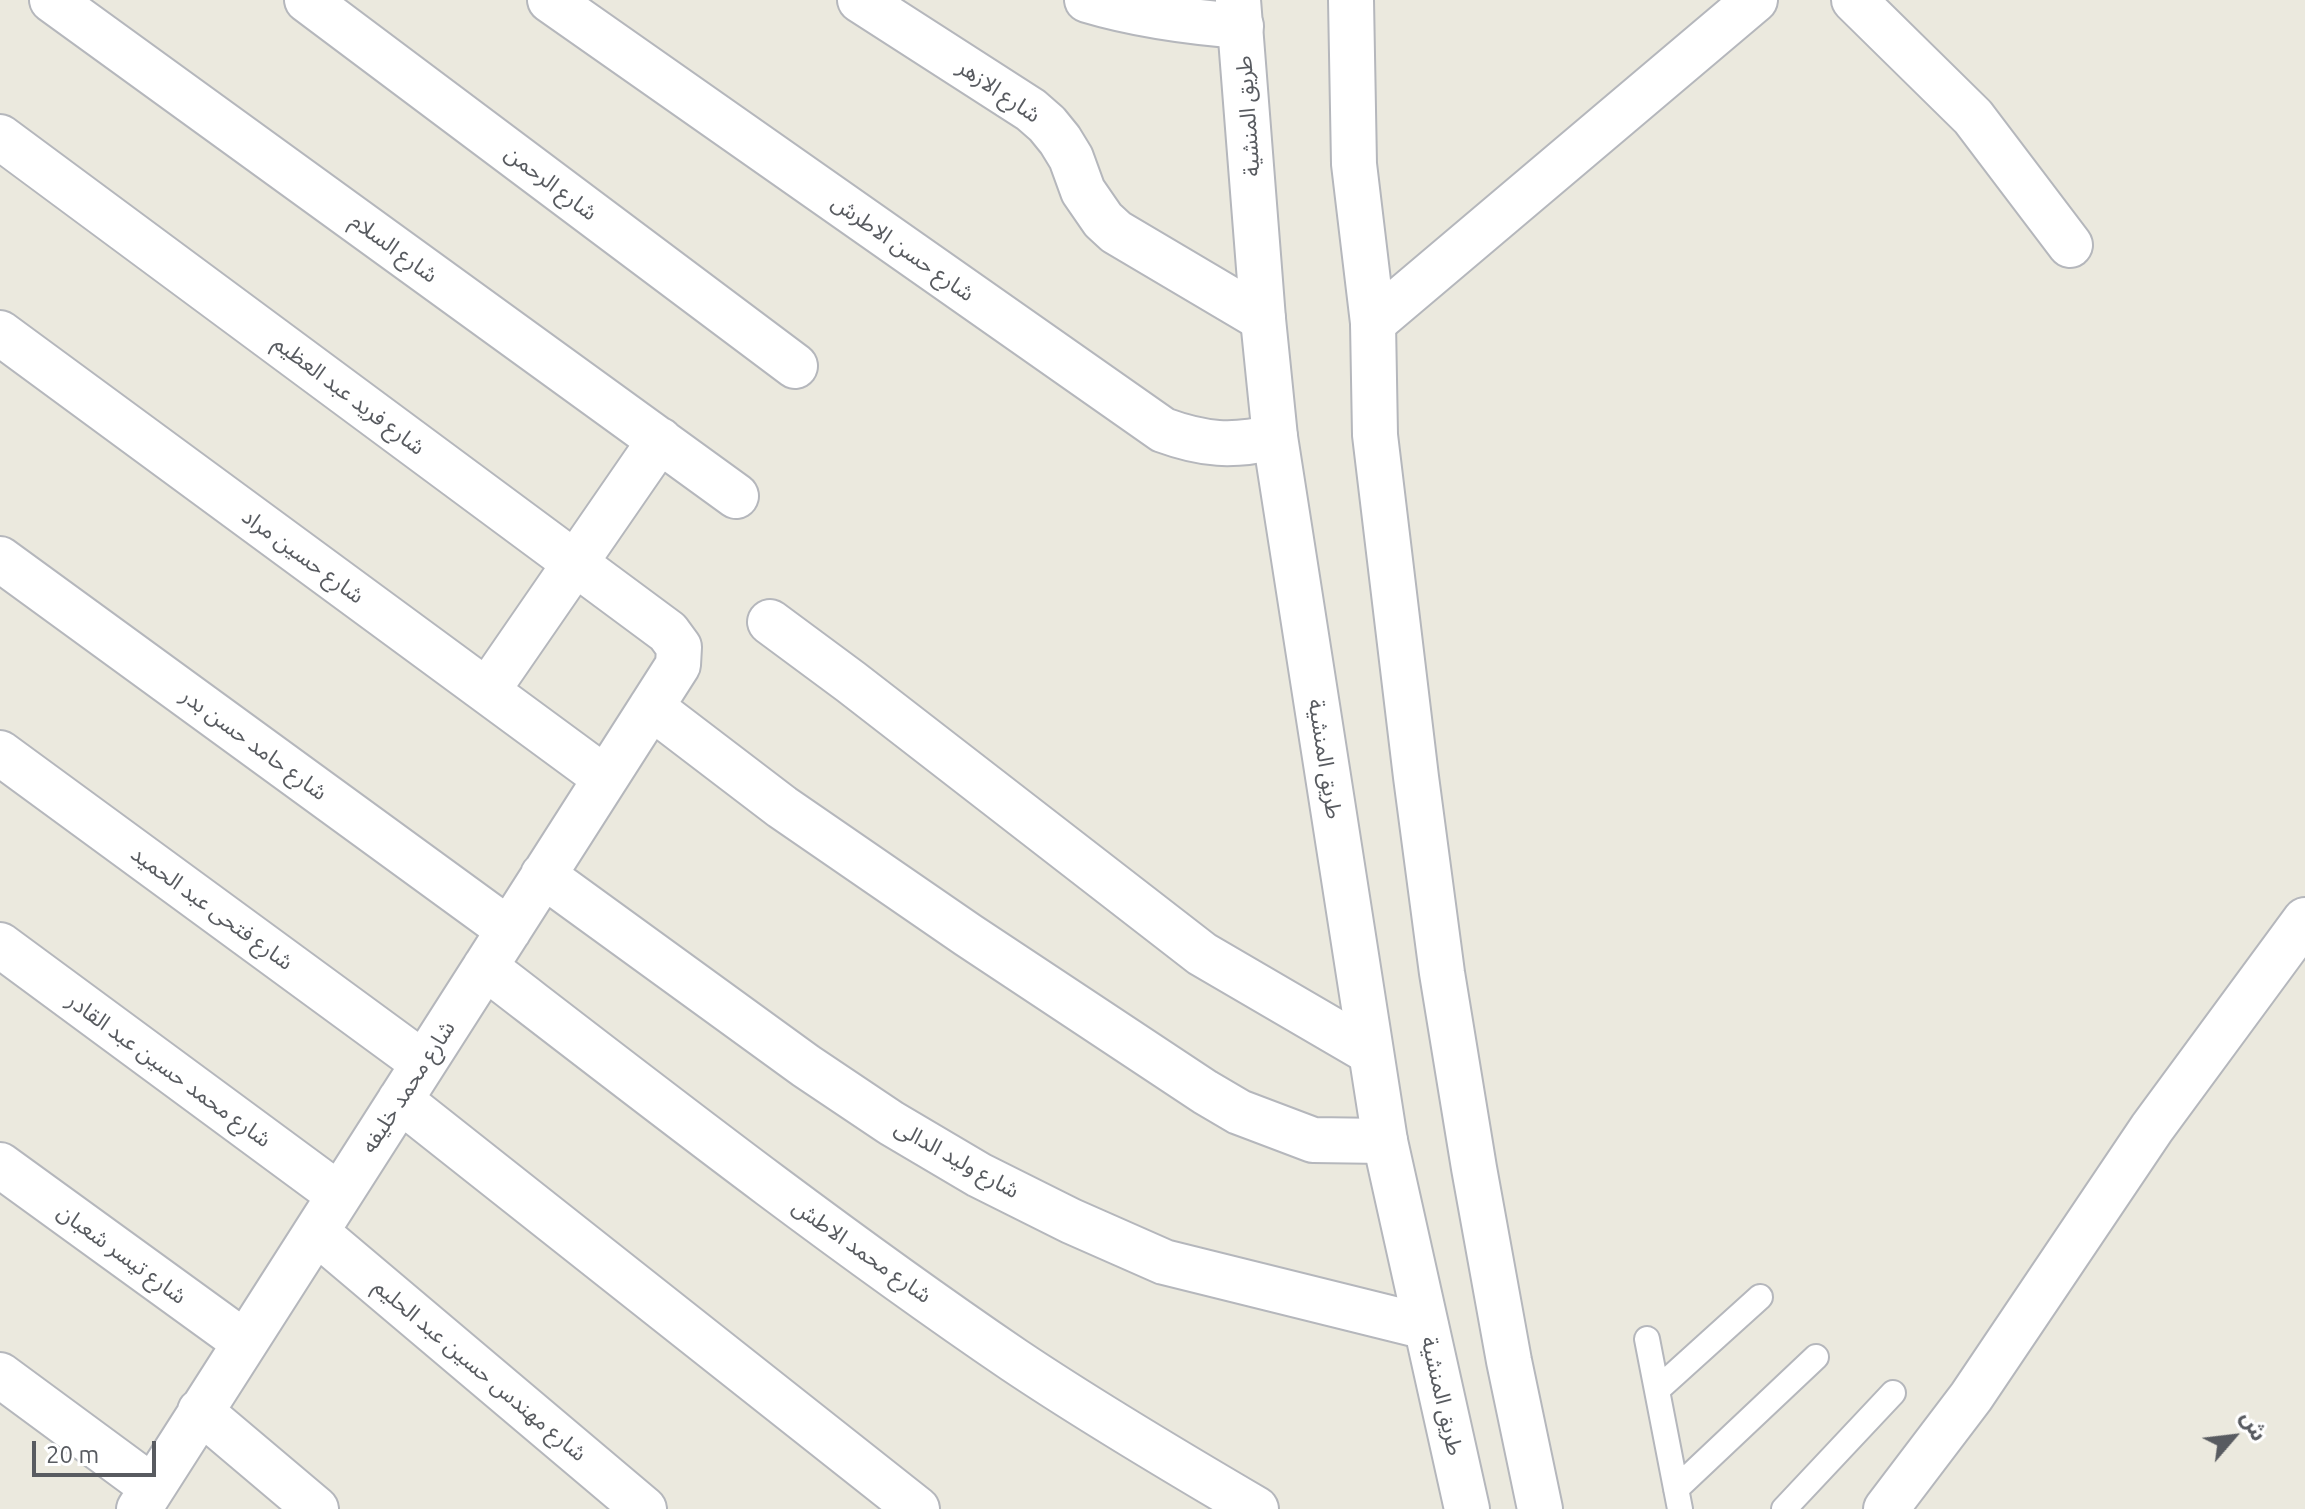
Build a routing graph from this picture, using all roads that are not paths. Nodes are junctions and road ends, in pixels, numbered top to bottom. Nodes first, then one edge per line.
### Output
1 (52, 0) edge
2 (307, 0) edge
3 (550, 0) edge
4 (860, 0) edge
5 (1087, 0) edge
6 (1351, 0) edge
7 (1755, 0) edge
8 (1854, 0) edge
9 (1240, 13) edge
10 (0, 137) edge
11 (2070, 245) dead end
12 (1263, 319) junction
13 (1373, 323) junction
14 (0, 333) edge
15 (795, 366) dead end
16 (1275, 437) junction
17 (660, 440) junction
18 (736, 496) dead end
19 (0, 559) edge
20 (575, 563) junction
21 (770, 622) dead end
22 (678, 665) joint
23 (487, 691) junction
24 (651, 707) junction
25 (0, 753) edge
26 (605, 778) junction
27 (543, 875) junction
28 (2305, 920) edge
29 (509, 930) junction
30 (0, 945) edge
31 (485, 967) junction
32 (1370, 1052) junction
33 (423, 1063) junction
34 (400, 1100) junction
35 (1385, 1141) junction
36 (0, 1165) edge
37 (339, 1195) junction
38 (316, 1232) junction
39 (1760, 1297) dead end
40 (1426, 1327) junction
41 (1647, 1339) dead end
42 (244, 1342) junction
43 (1816, 1357) dead end
44 (0, 1375) edge
45 (1657, 1390) junction
46 (1893, 1393) dead end
47 (200, 1411) junction
48 (146, 1498) edge
49 (1678, 1499) edge
50 (316, 1509) edge
51 (644, 1509) edge
52 (917, 1509) edge
53 (1256, 1509) edge
54 (1467, 1509) edge
55 (1540, 1509) edge
56 (1784, 1509) edge
57 (1886, 1509) edge

1 - 17 street, شارع السلام
2 - 15 street, شارع الرحمن
3 - 16 street, شارع حسن الاطرش
4 - 12 street, شارع الازهر
5 - 9 street
6 - 13 street
7 - 13 street
8 - 11 street
9 - 12 street, طريق المنشية
10 - 20 street, شارع فريد عبد العظيم
12 - 16 street, طريق المنشية
13 - 55 street
14 - 23 street, شارع حسين مراد
16 - 32 street, طريق المنشية
17 - 18 street, شارع السلام
17 - 20 street
19 - 29 street, شارع حامد حسن بدر
20 - 22 street, شارع فريد عبد العظيم
20 - 23 street
21 - 32 street
22 - 24 street, شارع محمد خليفه
23 - 26 street, شارع حسين مراد
24 - 26 street, شارع محمد خليفه
24 - 35 street
25 - 33 street, شارع فتحى عبد الحميد
26 - 27 street, شارع محمد خليفه
27 - 29 street, شارع محمد خليفه
27 - 40 street, شارع وليد الدالى
28 - 57 street
29 - 31 street, شارع محمد خليفه
30 - 37 street, شارع محمد حسين عبد القادر
31 - 33 street, شارع محمد خليفه
31 - 53 street, شارع محمد الاطش
32 - 35 street, طريق المنشية
33 - 34 street, شارع محمد خليفه
34 - 37 street, شارع محمد خليفه
34 - 52 street
35 - 40 street, طريق المنشية
36 - 42 street, شارع تيسر شعبان
37 - 38 street, شارع محمد خليفه
38 - 42 street, شارع محمد خليفه
38 - 51 street, شارع مهندس حسين عبد الحليم
39 - 45 lane
40 - 54 street, طريق المنشية
41 - 45 lane
42 - 47 street, شارع محمد خليفه
43 - 49 lane
44 - 48 street
45 - 49 lane
46 - 56 lane
47 - 48 street, شارع محمد خليفه
47 - 50 street

